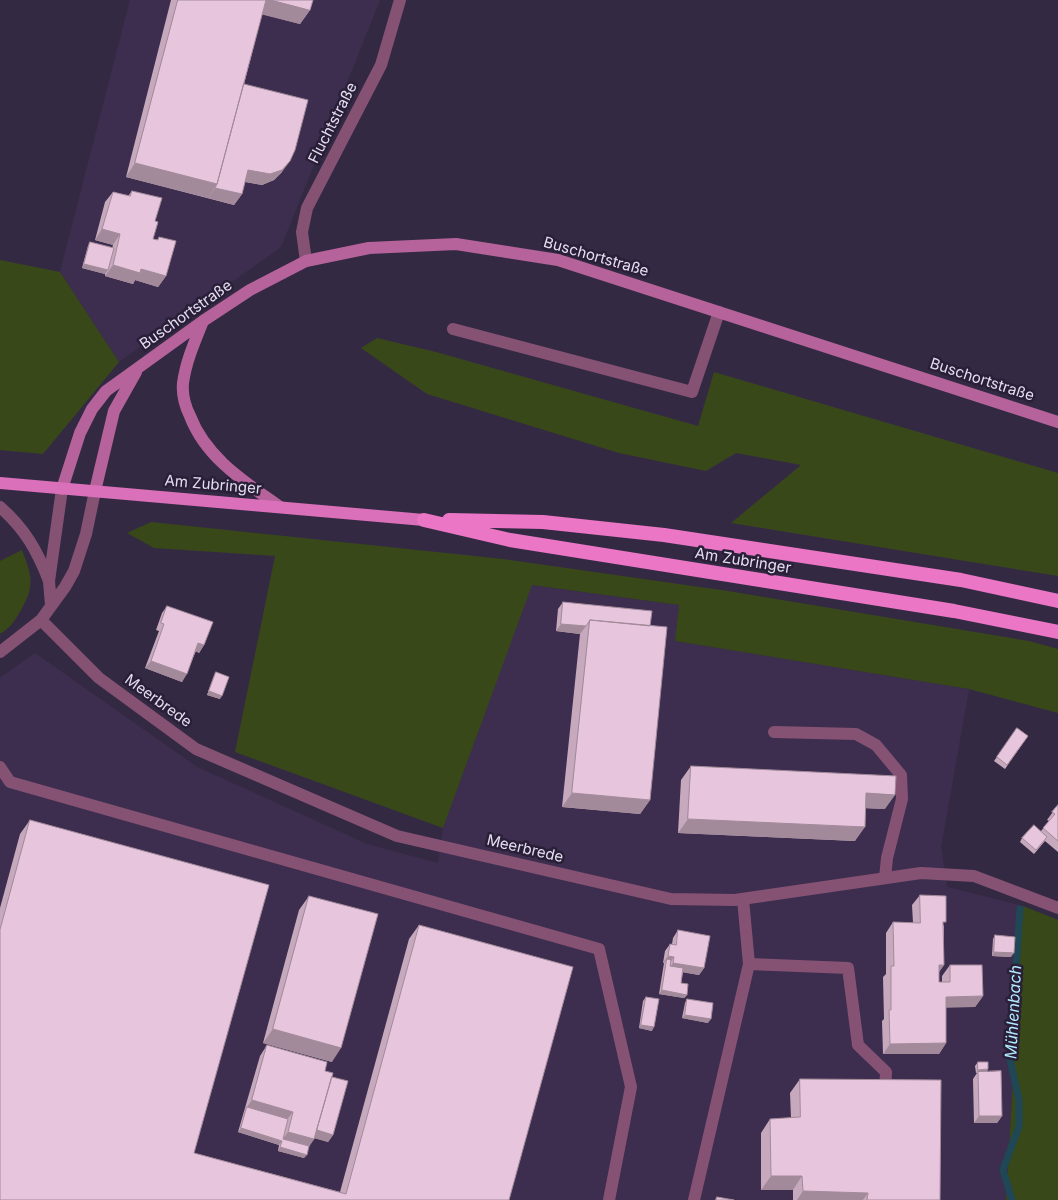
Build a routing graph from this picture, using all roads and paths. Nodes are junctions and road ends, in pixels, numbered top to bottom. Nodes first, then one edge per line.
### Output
1 (400, 0) edge
2 (306, 261) junction
3 (719, 312) junction
4 (203, 321) junction
5 (454, 329) dead end
6 (138, 369) junction
7 (1058, 422) edge
8 (0, 483) edge
9 (62, 489) junction
10 (95, 491) junction
11 (0, 507) edge
12 (280, 507) junction
13 (424, 520) junction
14 (50, 581) junction
15 (1058, 601) edge
16 (51, 605) junction
17 (41, 620) junction
18 (1058, 632) edge
19 (0, 652) edge
20 (774, 732) dead end
21 (0, 767) edge
22 (886, 878) junction
23 (743, 899) junction
24 (1058, 908) edge
25 (749, 964) junction
26 (885, 1094) edge
27 (609, 1200) edge
28 (694, 1200) edge

1 - 2 street, Fluchtstraße
2 - 3 main road, Buschortstraße
2 - 4 main road, Buschortstraße
3 - 5 street
3 - 7 main road, Buschortstraße
4 - 6 main road, Buschortstraße
4 - 12 main road
6 - 9 main road, Buschortstraße
6 - 10 main road, Buschortstraße
8 - 9 main road, Am Zubringer
9 - 10 main road, Am Zubringer
9 - 14 street
10 - 12 main road, Am Zubringer
10 - 16 street
11 - 14 street
12 - 13 main road, Am Zubringer
13 - 15 highway, Am Zubringer
13 - 18 highway, Am Zubringer
14 - 16 street
16 - 17 street
17 - 19 street
17 - 23 street, Meerbrede
20 - 22 street
21 - 27 street
22 - 23 street, Meerbrede
22 - 24 street, Meerbrede
23 - 25 street
25 - 26 street
25 - 28 street

